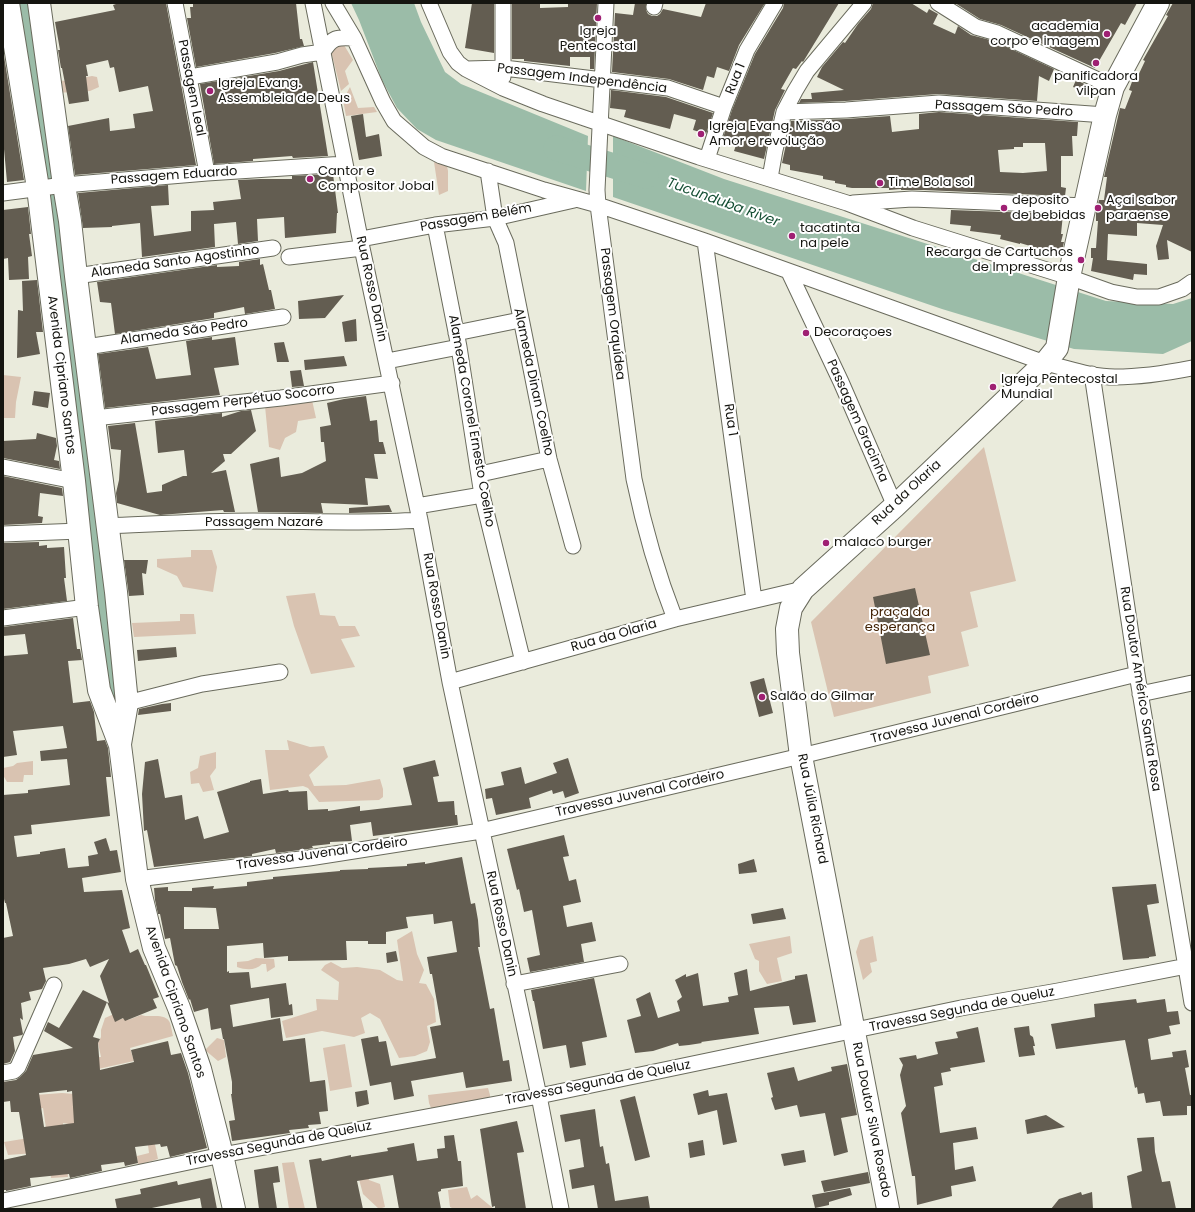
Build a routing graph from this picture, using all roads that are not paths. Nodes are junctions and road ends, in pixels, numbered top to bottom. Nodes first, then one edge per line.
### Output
1 (8, 3) edge
2 (39, 3) edge
3 (175, 3) edge
4 (312, 3) edge
5 (333, 3) edge
6 (429, 3) edge
7 (503, 3) edge
8 (606, 3) edge
9 (775, 3) edge
10 (864, 3) edge
11 (938, 3) edge
12 (1158, 3) edge
13 (354, 38) junction
14 (323, 52) junction
15 (504, 68) junction
16 (466, 69) junction
17 (190, 77) junction
18 (602, 79) junction
19 (1113, 87) junction
20 (503, 88) junction
21 (724, 107) junction
22 (784, 112) junction
23 (1105, 115) junction
24 (600, 126) junction
25 (707, 159) junction
26 (345, 164) junction
27 (488, 171) junction
28 (207, 173) junction
29 (770, 178) junction
30 (64, 185) junction
31 (38, 188) junction
32 (3, 193) edge
33 (576, 199) junction
34 (912, 199) junction
35 (598, 203) junction
36 (847, 203) junction
37 (1086, 206) junction
38 (495, 218) junction
39 (905, 224) junction
40 (435, 225) junction
41 (705, 241) junction
42 (362, 244) junction
43 (274, 248) dead end
44 (288, 256) dead end
45 (789, 272) junction
46 (1192, 272) edge
47 (76, 276) junction
48 (1069, 281) junction
49 (1187, 285) edge
50 (283, 317) dead end
51 (520, 320) junction
52 (458, 340) junction
53 (86, 347) junction
54 (1051, 355) junction
55 (387, 361) junction
56 (1192, 368) edge
57 (1092, 374) junction
58 (392, 382) junction
59 (94, 418) junction
60 (549, 459) junction
61 (3, 467) edge
62 (480, 474) junction
63 (74, 481) junction
64 (482, 495) junction
65 (895, 506) junction
66 (418, 513) junction
67 (107, 526) junction
68 (80, 531) junction
69 (3, 534) edge
70 (573, 546) dead end
71 (803, 589) junction
72 (754, 600) junction
73 (87, 607) junction
74 (3, 618) edge
75 (675, 619) junction
76 (523, 662) junction
77 (280, 672) dead end
78 (1137, 674) junction
79 (450, 682) junction
80 (1192, 683) edge
81 (1140, 694) junction
82 (127, 703) junction
83 (120, 745) junction
84 (801, 756) junction
85 (481, 831) junction
86 (137, 879) junction
87 (620, 964) dead end
88 (1189, 965) edge
89 (514, 984) junction
90 (54, 985) dead end
91 (1192, 1003) edge
92 (855, 1030) junction
93 (3, 1073) edge
94 (539, 1096) junction
95 (222, 1155) junction
96 (3, 1201) edge
97 (234, 1209) edge
98 (561, 1209) edge
99 (888, 1209) edge

1 - 31 street, Avenida Cipriano Santos
2 - 30 street, Avenida Cipriano Santos
3 - 17 street, Passagem Leal
4 - 14 street, Rua Rosso Danin
5 - 13 street
6 - 16 street
7 - 15 street
8 - 18 street, Passagem Orquídea
9 - 21 street, Rua 1
10 - 22 street
11 - 19 street
12 - 19 street
13 - 14 street
13 - 27 street
14 - 17 street
14 - 26 street, Rua Rosso Danin
15 - 16 street, Passagem Independência
15 - 18 street, Passagem Independência
15 - 20 street
16 - 20 street
17 - 28 street, Passagem Leal
18 - 21 street, Passagem Independência
18 - 24 street, Passagem Orquídea
19 - 23 street
20 - 24 street
21 - 25 street, Rua 1
22 - 23 street, Passagem São Pedro
22 - 29 street
23 - 37 street
24 - 25 street
24 - 35 street, Passagem Orquídea
25 - 29 street
26 - 28 street, Passagem Eduardo
26 - 42 street, Rua Rosso Danin
27 - 33 street
27 - 38 street, Alameda Dinan Coelho
28 - 30 street, Passagem Eduardo
29 - 36 street
30 - 31 street, Passagem Eduardo
30 - 47 street, Avenida Cipriano Santos
31 - 32 street, Passagem Eduardo
31 - 63 street, Avenida Cipriano Santos
33 - 35 street, Passagem Belém
33 - 38 street, Passagem Belém
34 - 36 street
34 - 37 street
34 - 39 street
35 - 41 street, Passagem Belém
35 - 75 street, Passagem Orquídea
36 - 39 street
37 - 48 street
38 - 40 street, Passagem Belém
38 - 51 street, Alameda Dinan Coelho
39 - 48 street
40 - 42 street, Passagem Belém
40 - 52 street, Alameda Coronel Ernesto Coelho
41 - 45 street, Passagem Belém
41 - 72 street, Rua 1
42 - 44 street, Passagem Belém
42 - 55 street, Rua Rosso Danin
43 - 47 street, Alameda Santo Agostinho
45 - 54 street, Passagem Belém
45 - 65 street, Passagem Gracinha
46 - 49 street
47 - 53 street, Avenida Cipriano Santos
48 - 49 street
48 - 54 street
50 - 53 street, Alameda São Pedro
51 - 52 street
51 - 60 street, Alameda Dinan Coelho
52 - 55 street
52 - 62 street, Alameda Coronel Ernesto Coelho
53 - 59 street, Avenida Cipriano Santos
54 - 57 street
54 - 65 street, Rua da Olaria
55 - 58 street, Rua Rosso Danin
56 - 57 street
57 - 78 street, Rua Doutor Américo Santa Rosa
58 - 59 street, Passagem Perpétuo Socorro
58 - 66 street, Rua Rosso Danin
59 - 67 street, Avenida Cipriano Santos
60 - 62 street
60 - 70 street, Alameda Dinan Coelho
61 - 63 street
62 - 64 street, Alameda Coronel Ernesto Coelho
63 - 68 street, Avenida Cipriano Santos
64 - 66 street, Passagem Nazaré
64 - 76 street, Alameda Coronel Ernesto Coelho
65 - 71 street, Rua da Olaria
66 - 67 street, Passagem Nazaré
66 - 79 street, Rua Rosso Danin
67 - 82 street, Avenida Cipriano Santos
68 - 69 street
68 - 73 street, Avenida Cipriano Santos
71 - 72 street, Rua da Olaria
71 - 84 street, Rua Júlia Richard
72 - 75 street, Rua da Olaria
73 - 74 street
73 - 83 street, Avenida Cipriano Santos
75 - 76 street, Rua da Olaria
76 - 79 street, Rua da Olaria
77 - 82 street
78 - 81 street, Rua Doutor Américo Santa Rosa
78 - 84 street, Travessa Juvenal Cordeiro
79 - 85 street, Rua Rosso Danin
80 - 81 street
81 - 88 street, Rua Doutor Américo Santa Rosa
82 - 83 street, Avenida Cipriano Santos
83 - 86 street, Avenida Cipriano Santos
84 - 85 street, Travessa Juvenal Cordeiro
84 - 92 street, Rua Júlia Richard
85 - 86 street, Travessa Juvenal Cordeiro
85 - 89 street, Rua Rosso Danin
86 - 95 street, Avenida Cipriano Santos
87 - 89 street
88 - 91 street, Rua Doutor Américo Santa Rosa
88 - 92 street, Travessa Segunda de Queluz
89 - 94 street, Rua Rosso Danin
90 - 93 street
92 - 94 street, Travessa Segunda de Queluz
92 - 99 street, Rua Doutor Silva Rosado
94 - 95 street, Travessa Segunda de Queluz
94 - 98 street, Rua Rosso Danin
95 - 96 street, Travessa Segunda de Queluz
95 - 97 street, Avenida Cipriano Santos

